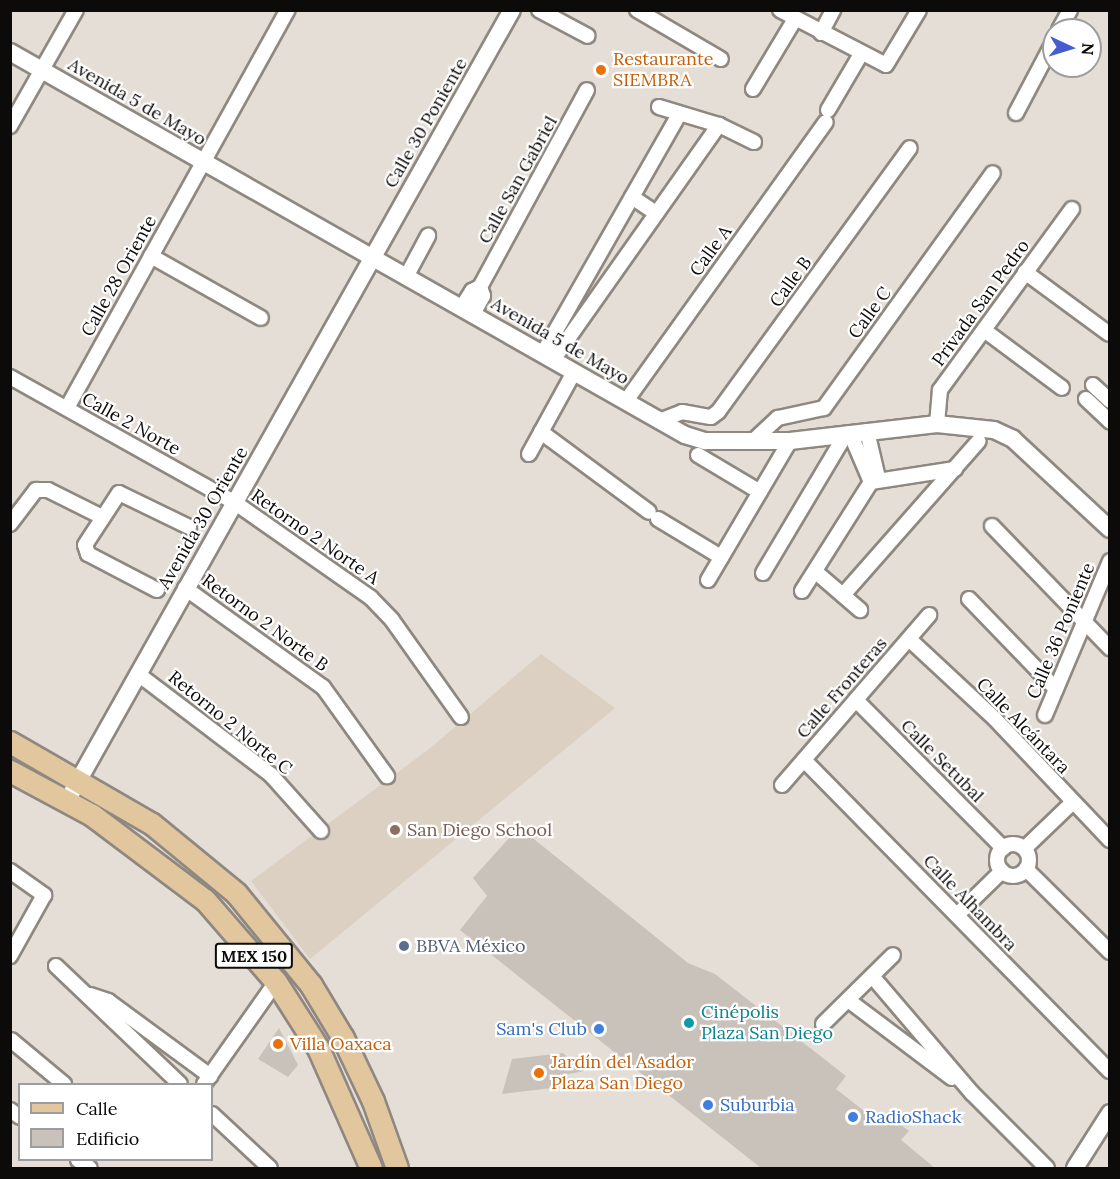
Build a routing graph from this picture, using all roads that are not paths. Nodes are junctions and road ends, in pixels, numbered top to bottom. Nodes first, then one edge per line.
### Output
1 (76, 10) edge
2 (288, 10) edge
3 (512, 10) edge
4 (538, 10) edge
5 (637, 10) edge
6 (780, 10) edge
7 (833, 10) edge
8 (919, 10) edge
9 (795, 19) junction
10 (821, 33) junction
11 (588, 36) dead end
12 (10, 52) edge
13 (861, 54) junction
14 (721, 59) dead end
15 (1042, 63) edge
16 (42, 70) junction
17 (753, 89) dead end
18 (587, 90) dead end
19 (660, 107) dead end
20 (1016, 113) dead end
21 (679, 116) junction
22 (719, 125) junction
23 (10, 126) edge
24 (754, 142) dead end
25 (910, 148) dead end
26 (202, 161) junction
27 (993, 173) dead end
28 (632, 197) junction
29 (1072, 209) dead end
30 (656, 213) junction
31 (428, 236) dead end
32 (373, 255) junction
33 (152, 256) junction
34 (1025, 272) junction
35 (406, 277) junction
36 (468, 310) junction
37 (261, 318) dead end
38 (984, 330) junction
39 (1108, 334) edge
40 (548, 357) junction
41 (574, 372) junction
42 (10, 377) edge
43 (1093, 384) dead end
44 (1062, 388) dead end
45 (1086, 399) dead end
46 (626, 401) junction
47 (1110, 401) edge
48 (67, 408) junction
49 (660, 421) junction
50 (1110, 421) edge
51 (937, 424) junction
52 (541, 432) junction
53 (854, 433) junction
54 (753, 441) junction
55 (790, 441) junction
56 (980, 441) dead end
57 (529, 454) dead end
58 (698, 455) dead end
59 (955, 469) junction
60 (874, 480) junction
61 (760, 492) junction
62 (234, 502) junction
63 (102, 517) junction
64 (10, 524) edge
65 (992, 526) dead end
66 (189, 527) dead end
67 (1110, 529) edge
68 (721, 557) junction
69 (1110, 561) edge
70 (763, 573) dead end
71 (817, 573) junction
72 (708, 580) dead end
73 (185, 588) junction
74 (156, 590) dead end
75 (802, 591) dead end
76 (843, 595) junction
77 (969, 599) dead end
78 (860, 610) dead end
79 (929, 615) dead end
80 (1084, 622) junction
81 (909, 639) junction
82 (1110, 648) edge
83 (138, 674) junction
84 (1056, 689) junction
85 (856, 700) junction
86 (1045, 715) dead end
87 (461, 717) dead end
88 (10, 742) edge
89 (804, 760) junction
90 (10, 771) edge
91 (387, 776) dead end
92 (78, 779) junction
93 (782, 785) dead end
94 (68, 801) junction
95 (1072, 803) junction
96 (321, 831) dead end
97 (1110, 840) edge
98 (1002, 848) junction
99 (1025, 848) junction
100 (1026, 869) junction
101 (10, 871) edge
102 (1002, 871) junction
103 (957, 915) junction
104 (1110, 952) edge
105 (893, 955) dead end
106 (10, 956) edge
107 (56, 966) dead end
108 (872, 976) junction
109 (276, 982) junction
110 (90, 995) junction
111 (848, 1000) junction
112 (823, 1024) dead end
113 (142, 1027) junction
114 (131, 1039) junction
115 (11, 1040) edge
116 (1110, 1071) edge
117 (207, 1080) edge
118 (63, 1083) edge
119 (179, 1083) edge
120 (972, 1093) junction
121 (1110, 1113) edge
122 (213, 1114) edge
123 (270, 1168) edge
124 (371, 1168) edge
125 (397, 1168) edge
126 (1047, 1168) edge
127 (1075, 1168) edge

1 - 16 street
2 - 26 street, Calle 28 Oriente
3 - 32 street, Calle 30 Poniente
4 - 11 street
5 - 14 street
6 - 9 street
7 - 10 street
8 - 13 street
9 - 10 street
9 - 17 street
10 - 13 street
12 - 16 street, Avenida 5 de Mayo
13 - 46 street, Calle A
15 - 20 street
16 - 23 street
16 - 26 street, Avenida 5 de Mayo
18 - 36 street, Calle San Gabriel
19 - 21 street
21 - 22 street
21 - 28 street
22 - 24 street
22 - 30 street
25 - 49 street, Calle B
26 - 32 street, Avenida 5 de Mayo
26 - 33 street, Calle 28 Oriente
27 - 54 street, Calle C
28 - 30 street
28 - 40 street
29 - 34 street, Privada San Pedro
30 - 40 street
31 - 35 street
32 - 35 street, Avenida 5 de Mayo
32 - 62 street, Avenida 30 Oriente
33 - 37 street
33 - 48 street, Calle 28 Oriente
34 - 38 street, Privada San Pedro
34 - 39 street
35 - 36 street, Avenida 5 de Mayo
36 - 40 street, Avenida 5 de Mayo
38 - 44 street
38 - 51 street, Privada San Pedro
40 - 41 street, Avenida 5 de Mayo
41 - 46 street, Avenida 5 de Mayo
41 - 52 street
42 - 48 street, Calle 2 Norte
43 - 47 street
45 - 50 street
46 - 49 street, Avenida 5 de Mayo
48 - 62 street, Calle 2 Norte
49 - 54 street, Avenida 5 de Mayo
51 - 53 street, Avenida 5 de Mayo
51 - 67 street, Avenida 5 de Mayo
52 - 57 street
52 - 68 street
53 - 55 street, Avenida 5 de Mayo
53 - 60 street
53 - 70 street
54 - 55 street, Avenida 5 de Mayo
55 - 61 street
56 - 59 street
58 - 61 street
59 - 60 street
59 - 76 street
60 - 71 street
61 - 68 street
62 - 73 street, Avenida 30 Oriente
62 - 87 street, Retorno 2 Norte A
63 - 64 street
63 - 66 street
63 - 74 street
65 - 80 street
68 - 72 street
69 - 80 street, Calle 36 Poniente
71 - 75 street
71 - 76 street
73 - 83 street, Avenida 30 Oriente
73 - 91 street, Retorno 2 Norte B
76 - 78 street
77 - 84 street
79 - 81 street, Calle Fronteras
80 - 82 street
80 - 84 street, Calle 36 Poniente
81 - 85 street, Calle Fronteras
81 - 95 street, Calle Alcántara
83 - 92 street, Avenida 30 Oriente
83 - 96 street, Retorno 2 Norte C
84 - 86 street, Calle 36 Poniente
85 - 89 street, Calle Fronteras
85 - 98 street, Calle Setubal
88 - 92 main road, MEX 150
89 - 93 street, Calle Fronteras
89 - 103 street, Calle Alhambra
90 - 94 main road, MEX 150
92 - 94 street, Avenida 30 Oriente
92 - 125 main road, MEX 150
94 - 109 main road, MEX 150
95 - 97 street, Calle Alcántara
95 - 99 street
98 - 99 street
98 - 102 street
99 - 100 street
100 - 102 street
100 - 104 street
101 - 106 street
102 - 103 street
103 - 116 street, Calle Alhambra
105 - 108 street
107 - 110 street
108 - 111 street
108 - 120 street
109 - 117 street
109 - 124 main road, MEX 150
110 - 113 street
110 - 114 street
111 - 112 street
111 - 120 street
113 - 114 street
113 - 117 street
114 - 119 street
115 - 118 street
120 - 126 street
121 - 127 street
122 - 123 street

